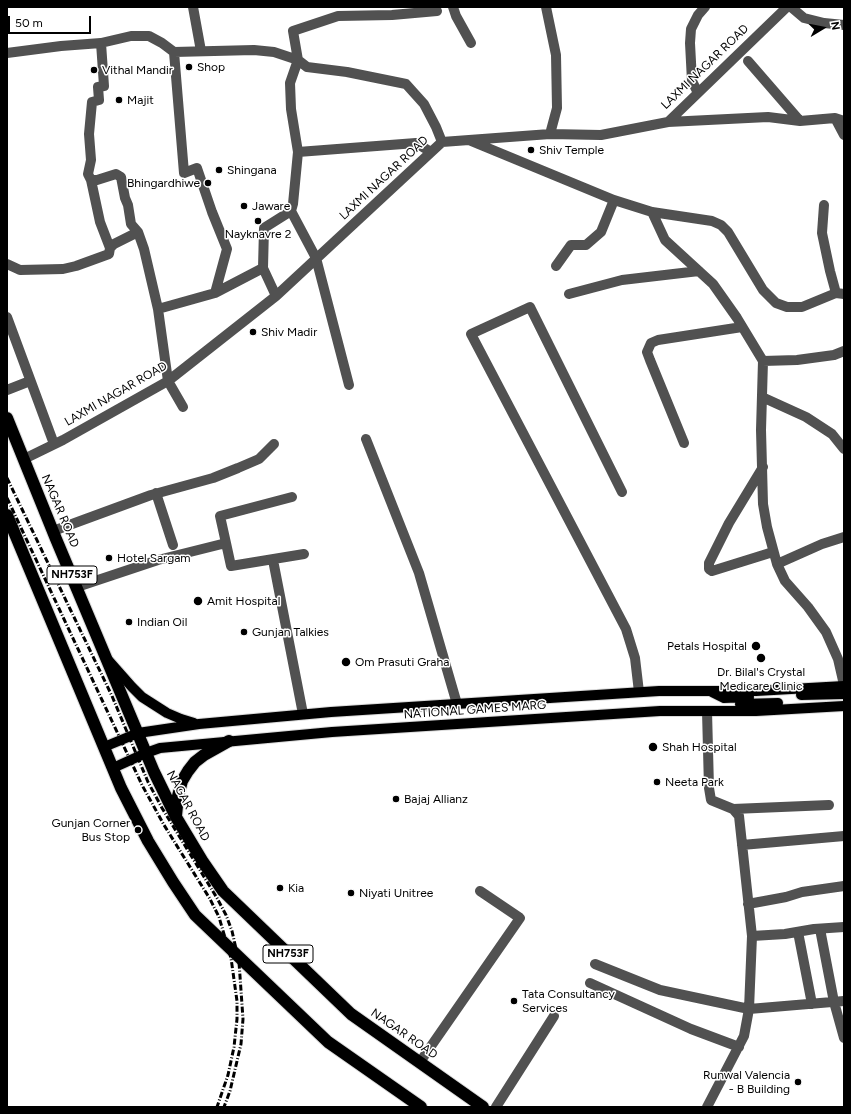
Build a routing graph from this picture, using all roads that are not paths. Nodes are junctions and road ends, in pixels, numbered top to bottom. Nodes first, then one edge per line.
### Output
1 (193, 7) edge
2 (349, 7) edge
3 (453, 7) edge
4 (546, 7) edge
5 (705, 7) edge
6 (787, 7) edge
7 (791, 7) edge
8 (437, 10) dead end
9 (340, 16) junction
10 (844, 25) edge
11 (101, 43) junction
12 (471, 43) dead end
13 (201, 51) junction
14 (174, 52) junction
15 (7, 53) edge
16 (298, 60) junction
17 (748, 61) dead end
18 (698, 93) junction
19 (840, 119) edge
20 (800, 121) junction
21 (668, 122) junction
22 (550, 134) junction
23 (844, 135) edge
24 (469, 140) junction
25 (442, 142) junction
26 (298, 152) junction
27 (431, 152) junction
28 (91, 180) junction
29 (614, 200) junction
30 (824, 205) dead end
31 (291, 211) junction
32 (652, 212) junction
33 (138, 232) junction
34 (110, 248) junction
35 (316, 258) junction
36 (7, 264) edge
37 (556, 266) dead end
38 (263, 268) junction
39 (699, 271) junction
40 (215, 293) junction
41 (569, 294) dead end
42 (840, 294) edge
43 (276, 296) junction
44 (158, 309) junction
45 (7, 317) edge
46 (742, 327) junction
47 (844, 351) edge
48 (763, 361) junction
49 (168, 380) junction
50 (30, 381) junction
51 (348, 385) dead end
52 (7, 390) edge
53 (762, 397) junction
54 (183, 408) dead end
55 (7, 418) edge
56 (366, 439) dead end
57 (684, 443) dead end
58 (54, 444) junction
59 (274, 444) dead end
60 (844, 449) edge
61 (24, 459) junction
62 (763, 467) junction
63 (622, 492) dead end
64 (156, 493) junction
65 (292, 498) dead end
66 (7, 515) edge
67 (52, 531) junction
68 (844, 537) edge
69 (226, 543) junction
70 (173, 545) dead end
71 (773, 552) junction
72 (304, 554) dead end
73 (273, 560) junction
74 (777, 564) junction
75 (77, 587) junction
76 (105, 656) junction
77 (844, 686) edge
78 (706, 690) junction
79 (639, 692) junction
80 (844, 694) edge
81 (844, 700) edge
82 (457, 704) junction
83 (844, 706) edge
84 (707, 711) junction
85 (303, 714) junction
86 (199, 724) junction
87 (138, 733) junction
88 (229, 741) junction
89 (104, 747) junction
90 (146, 753) junction
91 (113, 768) junction
92 (829, 805) dead end
93 (733, 809) junction
94 (176, 817) junction
95 (844, 836) edge
96 (742, 845) junction
97 (844, 886) edge
98 (480, 891) dead end
99 (748, 904) junction
100 (844, 927) edge
101 (820, 928) junction
102 (798, 932) junction
103 (752, 936) junction
104 (595, 964) dead end
105 (590, 983) dead end
106 (839, 1002) edge
107 (812, 1004) junction
108 (749, 1009) junction
109 (554, 1016) dead end
110 (844, 1038) edge
111 (739, 1047) junction
112 (420, 1062) junction
113 (421, 1107) edge
114 (483, 1107) edge
115 (496, 1107) edge
116 (707, 1107) edge

1 - 13 street
2 - 9 street
3 - 12 street
4 - 22 street
5 - 18 street
6 - 18 street, LAXMI NAGAR ROAD
7 - 10 street
8 - 9 street
9 - 16 street
11 - 14 street
11 - 15 street
11 - 28 street
13 - 14 street
13 - 16 street
14 - 40 street
16 - 25 street
16 - 26 street
17 - 20 street
18 - 21 street, LAXMI NAGAR ROAD
19 - 20 street
19 - 23 street
20 - 21 street
21 - 22 street, LAXMI NAGAR ROAD
22 - 24 street, LAXMI NAGAR ROAD
24 - 25 street, LAXMI NAGAR ROAD
24 - 29 street
25 - 27 street, LAXMI NAGAR ROAD
26 - 27 street
26 - 31 street
27 - 35 street, LAXMI NAGAR ROAD
28 - 33 street
28 - 34 street
29 - 32 street
29 - 37 street
30 - 42 street
31 - 35 street
31 - 38 street
32 - 39 street
32 - 42 street
33 - 34 street
33 - 44 street
34 - 36 street
35 - 43 street, LAXMI NAGAR ROAD
35 - 51 street
38 - 40 street
38 - 43 street
39 - 41 street
39 - 46 street
40 - 44 street
43 - 49 street, LAXMI NAGAR ROAD
44 - 49 street
45 - 50 street
46 - 48 street
46 - 57 street
47 - 48 street
48 - 53 street
49 - 54 street
49 - 58 street, LAXMI NAGAR ROAD
50 - 52 street
50 - 58 street
53 - 60 street
53 - 62 street
55 - 61 highway, NAGAR ROAD / NH753F
56 - 82 street
58 - 61 street, LAXMI NAGAR ROAD
59 - 64 street
61 - 67 highway, NAGAR ROAD / NH753F
62 - 71 street
62 - 71 street
63 - 79 street
64 - 67 street
64 - 70 street
65 - 69 street
66 - 89 highway, NH753F
67 - 75 highway, NAGAR ROAD / NH753F
68 - 74 street
69 - 73 street
69 - 75 street
71 - 74 street
72 - 73 street
73 - 85 street
74 - 77 street
75 - 76 highway, NAGAR ROAD / NH753F
76 - 86 main road
76 - 87 highway, NAGAR ROAD / NH753F
77 - 78 main road, NATIONAL GAMES MARG
78 - 79 main road, NATIONAL GAMES MARG
78 - 80 main road
79 - 82 main road, NATIONAL GAMES MARG
81 - 84 main road
82 - 85 main road, NATIONAL GAMES MARG
83 - 84 main road, NATIONAL GAMES MARG
84 - 88 main road, NATIONAL GAMES MARG
84 - 93 street
85 - 86 main road, NATIONAL GAMES MARG
86 - 87 main road, NATIONAL GAMES MARG
87 - 89 main road, NATIONAL GAMES MARG
87 - 90 highway, NAGAR ROAD / NH753F
88 - 90 main road, NATIONAL GAMES MARG
88 - 94 highway
89 - 91 highway, NH753F
90 - 91 main road, NATIONAL GAMES MARG
90 - 94 highway, NAGAR ROAD / NH753F
91 - 113 highway, NH753F
92 - 93 street
93 - 96 street
94 - 112 highway, NAGAR ROAD / NH753F
95 - 96 street
96 - 99 street
97 - 99 street
98 - 112 street
99 - 103 street
100 - 101 street
101 - 102 street
101 - 106 street
102 - 103 street
102 - 107 street
103 - 108 street
104 - 108 street
105 - 111 street
106 - 107 street
106 - 110 street
107 - 108 street
108 - 111 street
109 - 115 street
111 - 116 street
112 - 114 highway, NAGAR ROAD / NH753F

